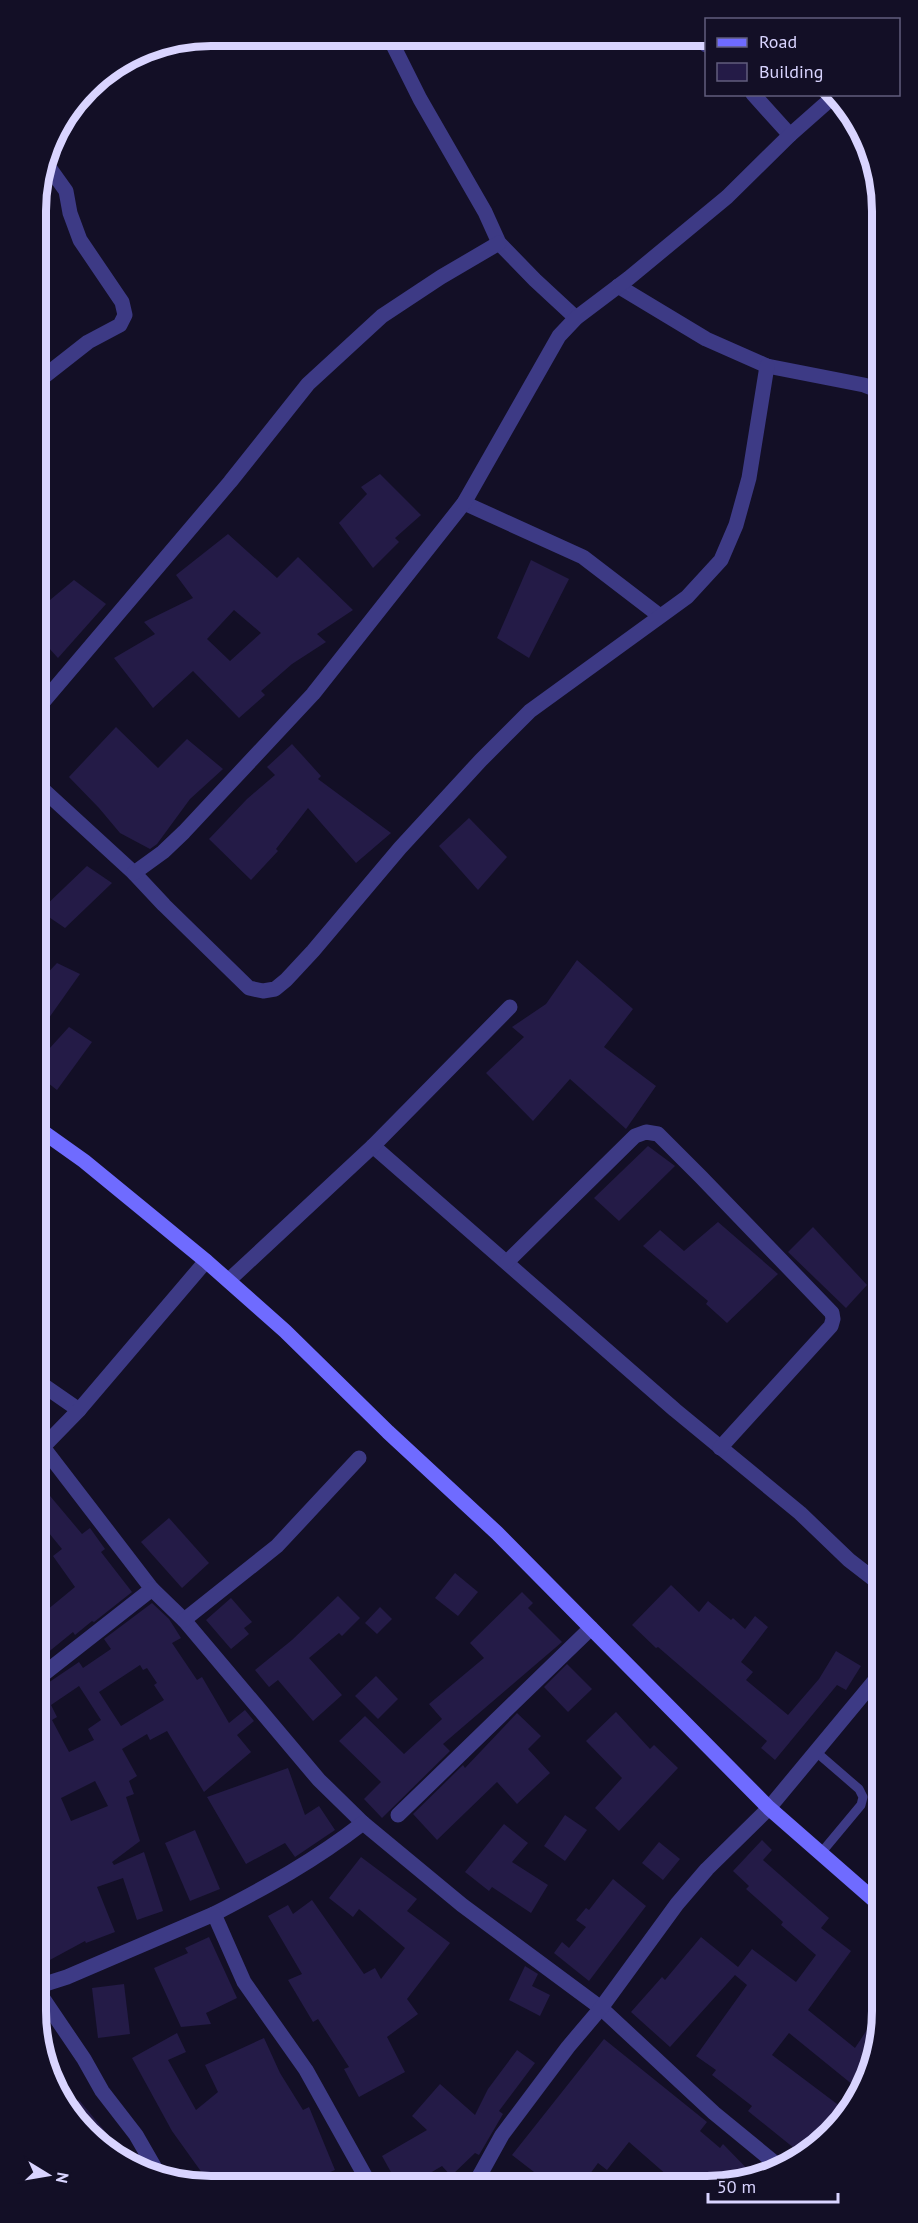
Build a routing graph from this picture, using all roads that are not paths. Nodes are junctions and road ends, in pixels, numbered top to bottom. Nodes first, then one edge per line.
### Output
1 (394, 46) edge
2 (755, 96) edge
3 (829, 101) edge
4 (790, 135) junction
5 (52, 171) edge
6 (499, 243) junction
7 (618, 286) junction
8 (576, 318) junction
9 (767, 366) junction
10 (47, 374) edge
11 (872, 388) edge
12 (464, 503) junction
13 (660, 616) junction
14 (47, 698) edge
15 (47, 793) edge
16 (134, 873) junction
17 (510, 1007) dead end
18 (46, 1134) edge
19 (373, 1146) junction
20 (206, 1261) junction
21 (507, 1262) junction
22 (230, 1280) junction
23 (46, 1387) edge
24 (79, 1410) junction
25 (46, 1444) edge
26 (720, 1448) junction
27 (46, 1456) edge
28 (359, 1458) dead end
29 (871, 1577) edge
30 (152, 1588) junction
31 (184, 1620) junction
32 (591, 1628) junction
33 (46, 1672) edge
34 (871, 1684) edge
35 (815, 1750) junction
36 (769, 1808) junction
37 (398, 1815) dead end
38 (363, 1823) junction
39 (821, 1853) junction
40 (871, 1897) edge
41 (214, 1914) junction
42 (46, 1984) edge
43 (46, 2003) edge
44 (601, 2007) junction
45 (773, 2162) edge
46 (154, 2166) edge
47 (365, 2176) edge
48 (479, 2176) edge

1 - 6 street
2 - 4 street
3 - 4 street
4 - 7 street
5 - 10 street
6 - 8 street
6 - 14 street
7 - 8 street
7 - 9 street
8 - 12 street
9 - 11 street
9 - 13 street
12 - 13 street
12 - 16 street
13 - 16 street
15 - 16 street
17 - 19 street
18 - 20 main road
19 - 21 street
19 - 22 street
20 - 22 main road
20 - 24 street
21 - 26 street
21 - 26 street
22 - 32 main road
23 - 24 street
24 - 25 street
26 - 29 street
27 - 30 street
28 - 31 street
30 - 31 street
30 - 33 street
31 - 38 street
32 - 36 main road
32 - 37 street
34 - 35 street
35 - 36 street
35 - 39 lane
36 - 39 main road
36 - 44 street
38 - 41 street
38 - 44 street
39 - 40 main road
41 - 42 street
41 - 47 street
43 - 46 street
44 - 45 street
44 - 48 street

